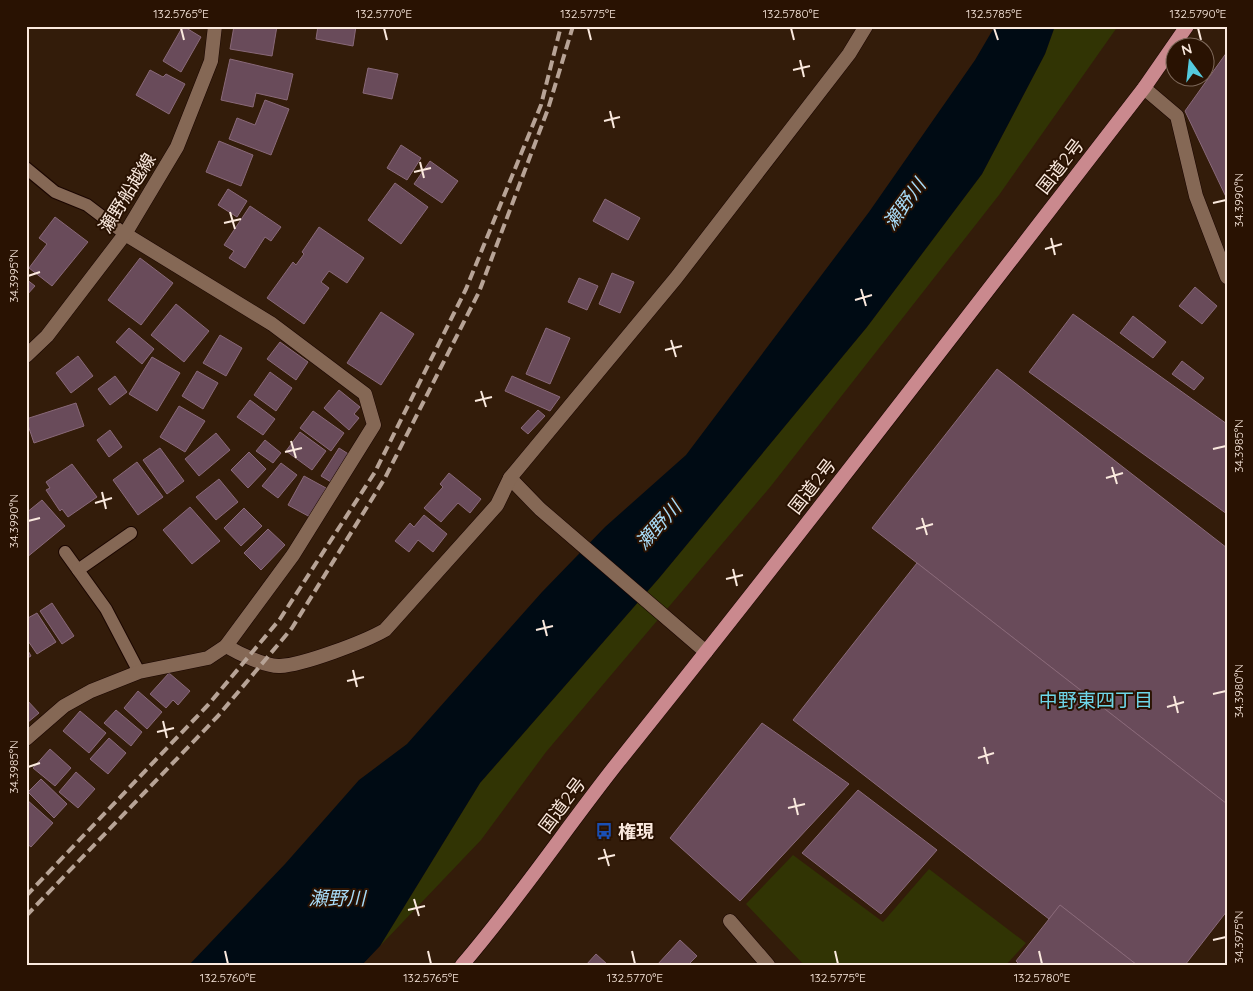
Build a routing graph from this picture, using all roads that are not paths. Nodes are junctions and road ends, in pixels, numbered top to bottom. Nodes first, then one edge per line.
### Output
1 (216, 26) edge
2 (866, 26) edge
3 (1187, 26) edge
4 (1144, 88) junction
5 (26, 168) edge
6 (125, 234) junction
7 (1227, 277) edge
8 (26, 356) edge
9 (510, 478) junction
10 (131, 533) dead end
11 (65, 552) dead end
12 (78, 570) junction
13 (226, 646) junction
14 (706, 652) junction
15 (139, 672) junction
16 (26, 739) edge
17 (730, 921) dead end
18 (462, 965) edge
19 (768, 965) edge

1 - 6 street, 瀬野船越線
2 - 9 street
3 - 4 highway, 国道2号
4 - 7 street
4 - 14 highway, 国道2号
5 - 6 lane
6 - 8 street, 瀬野船越線
6 - 13 street
9 - 13 street
9 - 14 street
10 - 12 lane
11 - 12 lane
12 - 15 lane
13 - 15 street
14 - 18 highway, 国道2号
15 - 16 street
17 - 19 street

